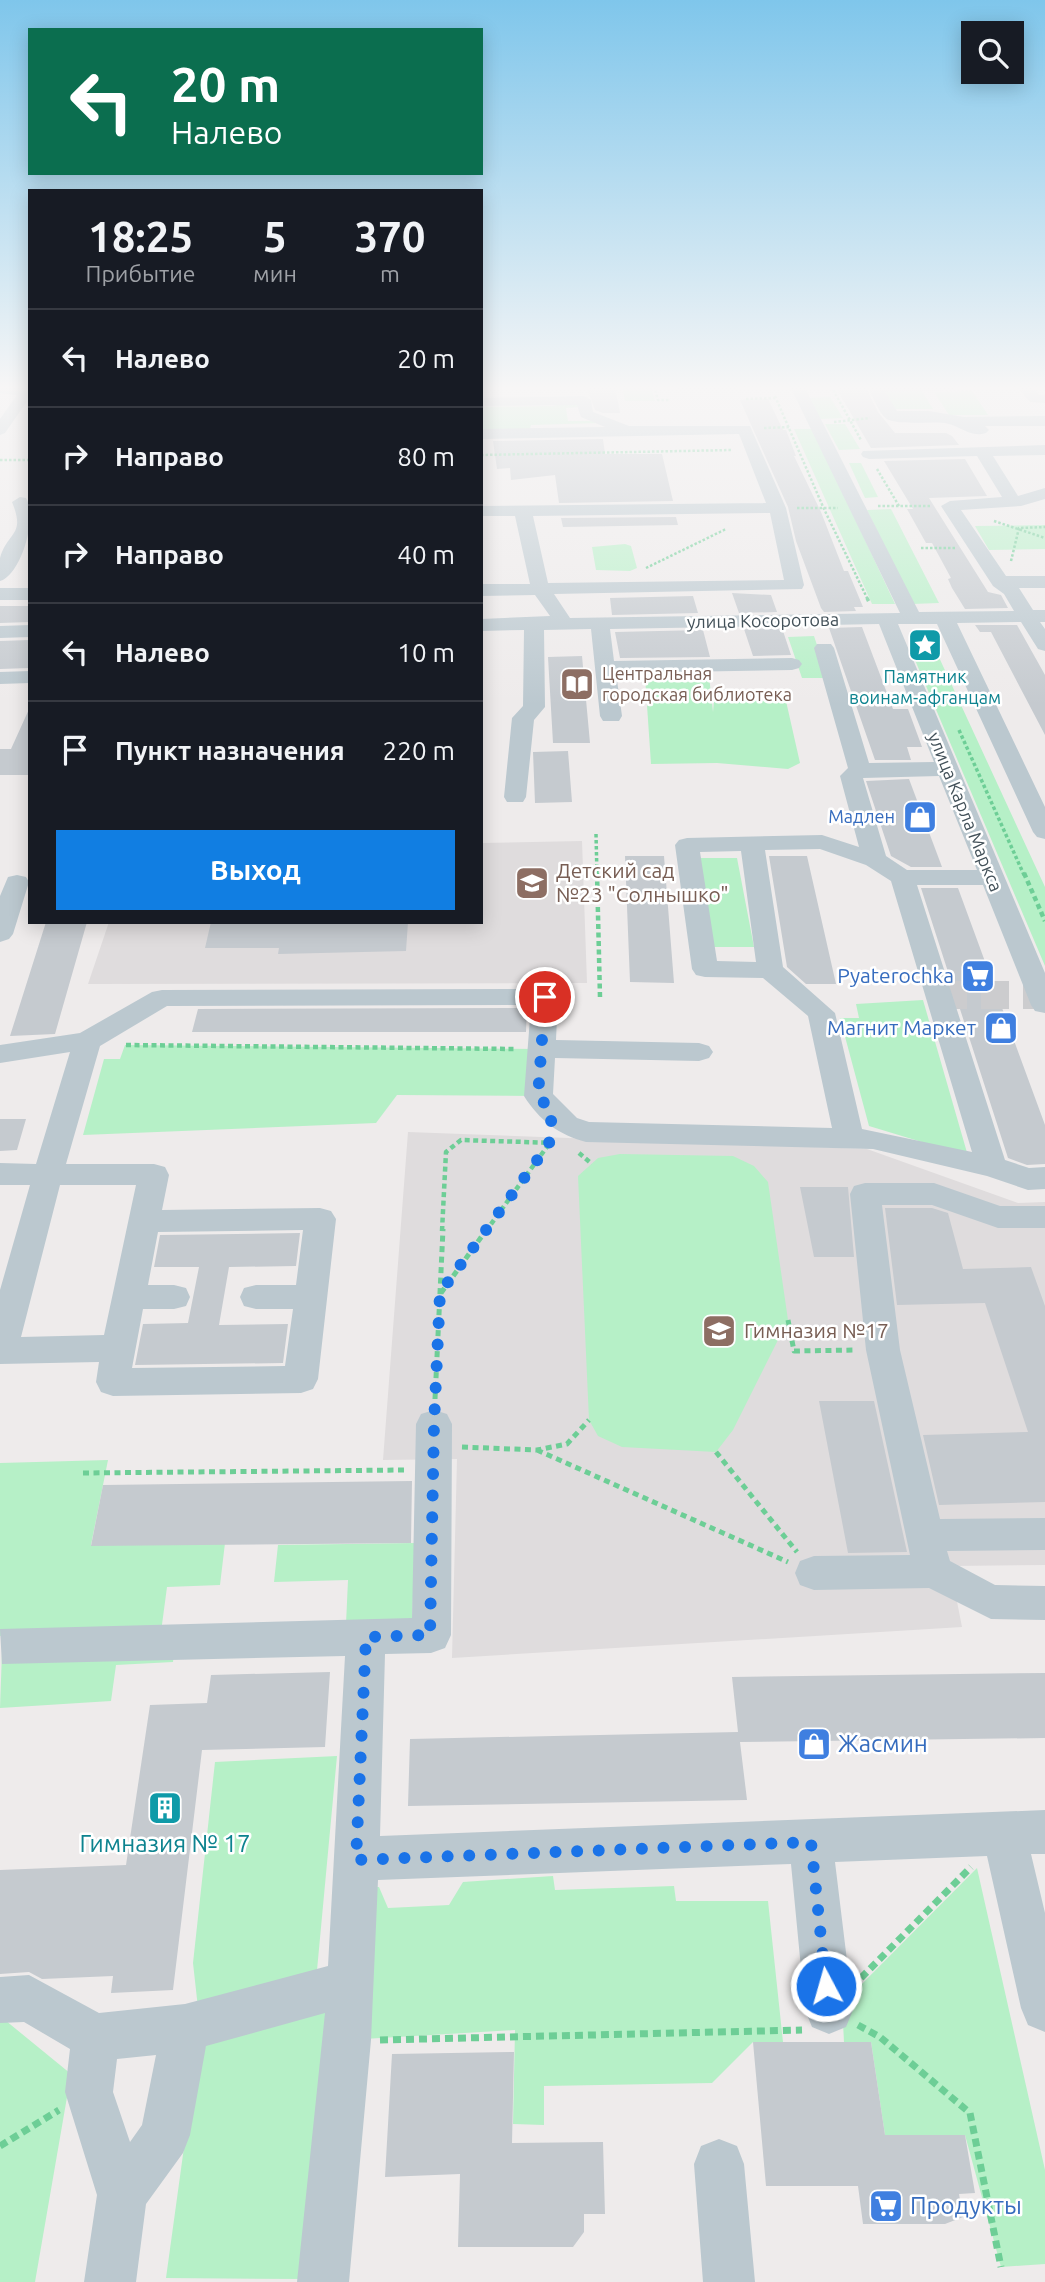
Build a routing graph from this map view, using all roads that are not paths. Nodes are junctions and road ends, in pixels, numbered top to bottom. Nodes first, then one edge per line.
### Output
1 (770, 492) edge
2 (851, 492) edge
3 (1007, 492) edge
4 (1045, 493) edge
5 (1013, 502) junction
6 (0, 503) edge
7 (26, 507) edge
8 (776, 508) junction
9 (483, 511) edge
10 (523, 511) junction
11 (0, 575) edge
12 (1000, 582) junction
13 (1045, 582) edge
14 (540, 589) junction
15 (483, 590) edge
16 (0, 594) edge
17 (28, 594) edge
18 (880, 615) junction
19 (1036, 617) edge
20 (913, 619) junction
21 (945, 619) junction
22 (534, 624) junction
23 (560, 624) junction
24 (600, 624) junction
25 (483, 625) edge
26 (28, 631) edge
27 (0, 632) edge
28 (1045, 645) edge
29 (824, 648) dead end
30 (792, 664) dead end
31 (606, 667) junction
32 (28, 677) edge
33 (0, 678) edge
34 (611, 716) dead end
35 (947, 769) junction
36 (860, 770) junction
37 (515, 797) dead end
38 (1042, 818) edge
39 (752, 843) junction
40 (875, 860) junction
41 (902, 877) junction
42 (993, 878) junction
43 (17, 883) dead end
44 (0, 934) edge
45 (770, 970) junction
46 (1045, 1005) edge
47 (87, 1041) junction
48 (542, 1049) junction
49 (699, 1052) dead end
50 (0, 1054) edge
51 (849, 1138) junction
52 (992, 1167) junction
53 (48, 1173) junction
54 (0, 1174) edge
55 (1045, 1178) edge
56 (1045, 1217) edge
57 (144, 1221) junction
58 (130, 1297) junction
59 (174, 1297) dead end
60 (256, 1297) dead end
61 (311, 1297) junction
62 (118, 1348) junction
63 (0, 1351) edge
64 (434, 1424) road end
65 (1045, 1534) edge
66 (929, 1553) junction
67 (814, 1573) road end
68 (1045, 1603) edge
69 (366, 1637) junction
70 (2, 1646) dead end
71 (1024, 1833) edge
72 (811, 1842) junction
73 (356, 1860) junction
74 (350, 1983) junction
75 (0, 2000) edge
76 (1044, 2002) edge
77 (829, 2010) road end
78 (185, 2028) junction
79 (95, 2037) junction
80 (719, 2164) dead end
81 (122, 2194) junction
82 (110, 2282) edge
83 (323, 2282) edge
84 (729, 2282) edge

1 - 8 street
2 - 20 street
3 - 5 street
4 - 5 street
5 - 12 street
6 - 7 street
7 - 11 street
8 - 10 street
8 - 14 street
9 - 10 street
10 - 14 street
12 - 13 street
12 - 19 street
14 - 15 street
14 - 23 street
16 - 17 street
18 - 20 street, улица Косоротова
18 - 24 street, улица Косоротова
18 - 35 street, улица Карла Маркса
19 - 21 street, улица Косоротова
19 - 28 street
20 - 21 street, улица Косоротова
21 - 38 street
22 - 23 street, улица Косоротова
22 - 25 street, улица Косоротова
22 - 37 street
23 - 24 street, улица Косоротова
24 - 31 street
26 - 27 street
29 - 36 street
30 - 31 street
31 - 34 street
32 - 33 street
35 - 36 street
35 - 42 street, улица Карла Маркса
36 - 40 street
39 - 40 street
39 - 45 street
39 - 45 street
40 - 41 street
41 - 42 street
41 - 52 street
42 - 46 street, улица Карла Маркса
43 - 44 street
45 - 51 street
47 - 48 street
47 - 50 street
47 - 53 street
48 - 49 street
48 - 51 street
51 - 52 street
52 - 55 street
53 - 54 street
53 - 57 street
53 - 63 street
56 - 66 street
57 - 58 street
57 - 61 street
58 - 59 street
58 - 62 street
60 - 61 street
61 - 62 street
62 - 63 street
64 - 69 street
65 - 66 street
66 - 67 street
66 - 68 street
69 - 70 street
69 - 73 street
71 - 72 street
71 - 76 street
72 - 73 street
72 - 77 street
73 - 74 street
74 - 78 street
74 - 83 street
75 - 79 street
78 - 79 street
78 - 81 street
79 - 81 street
80 - 84 street
81 - 82 street

